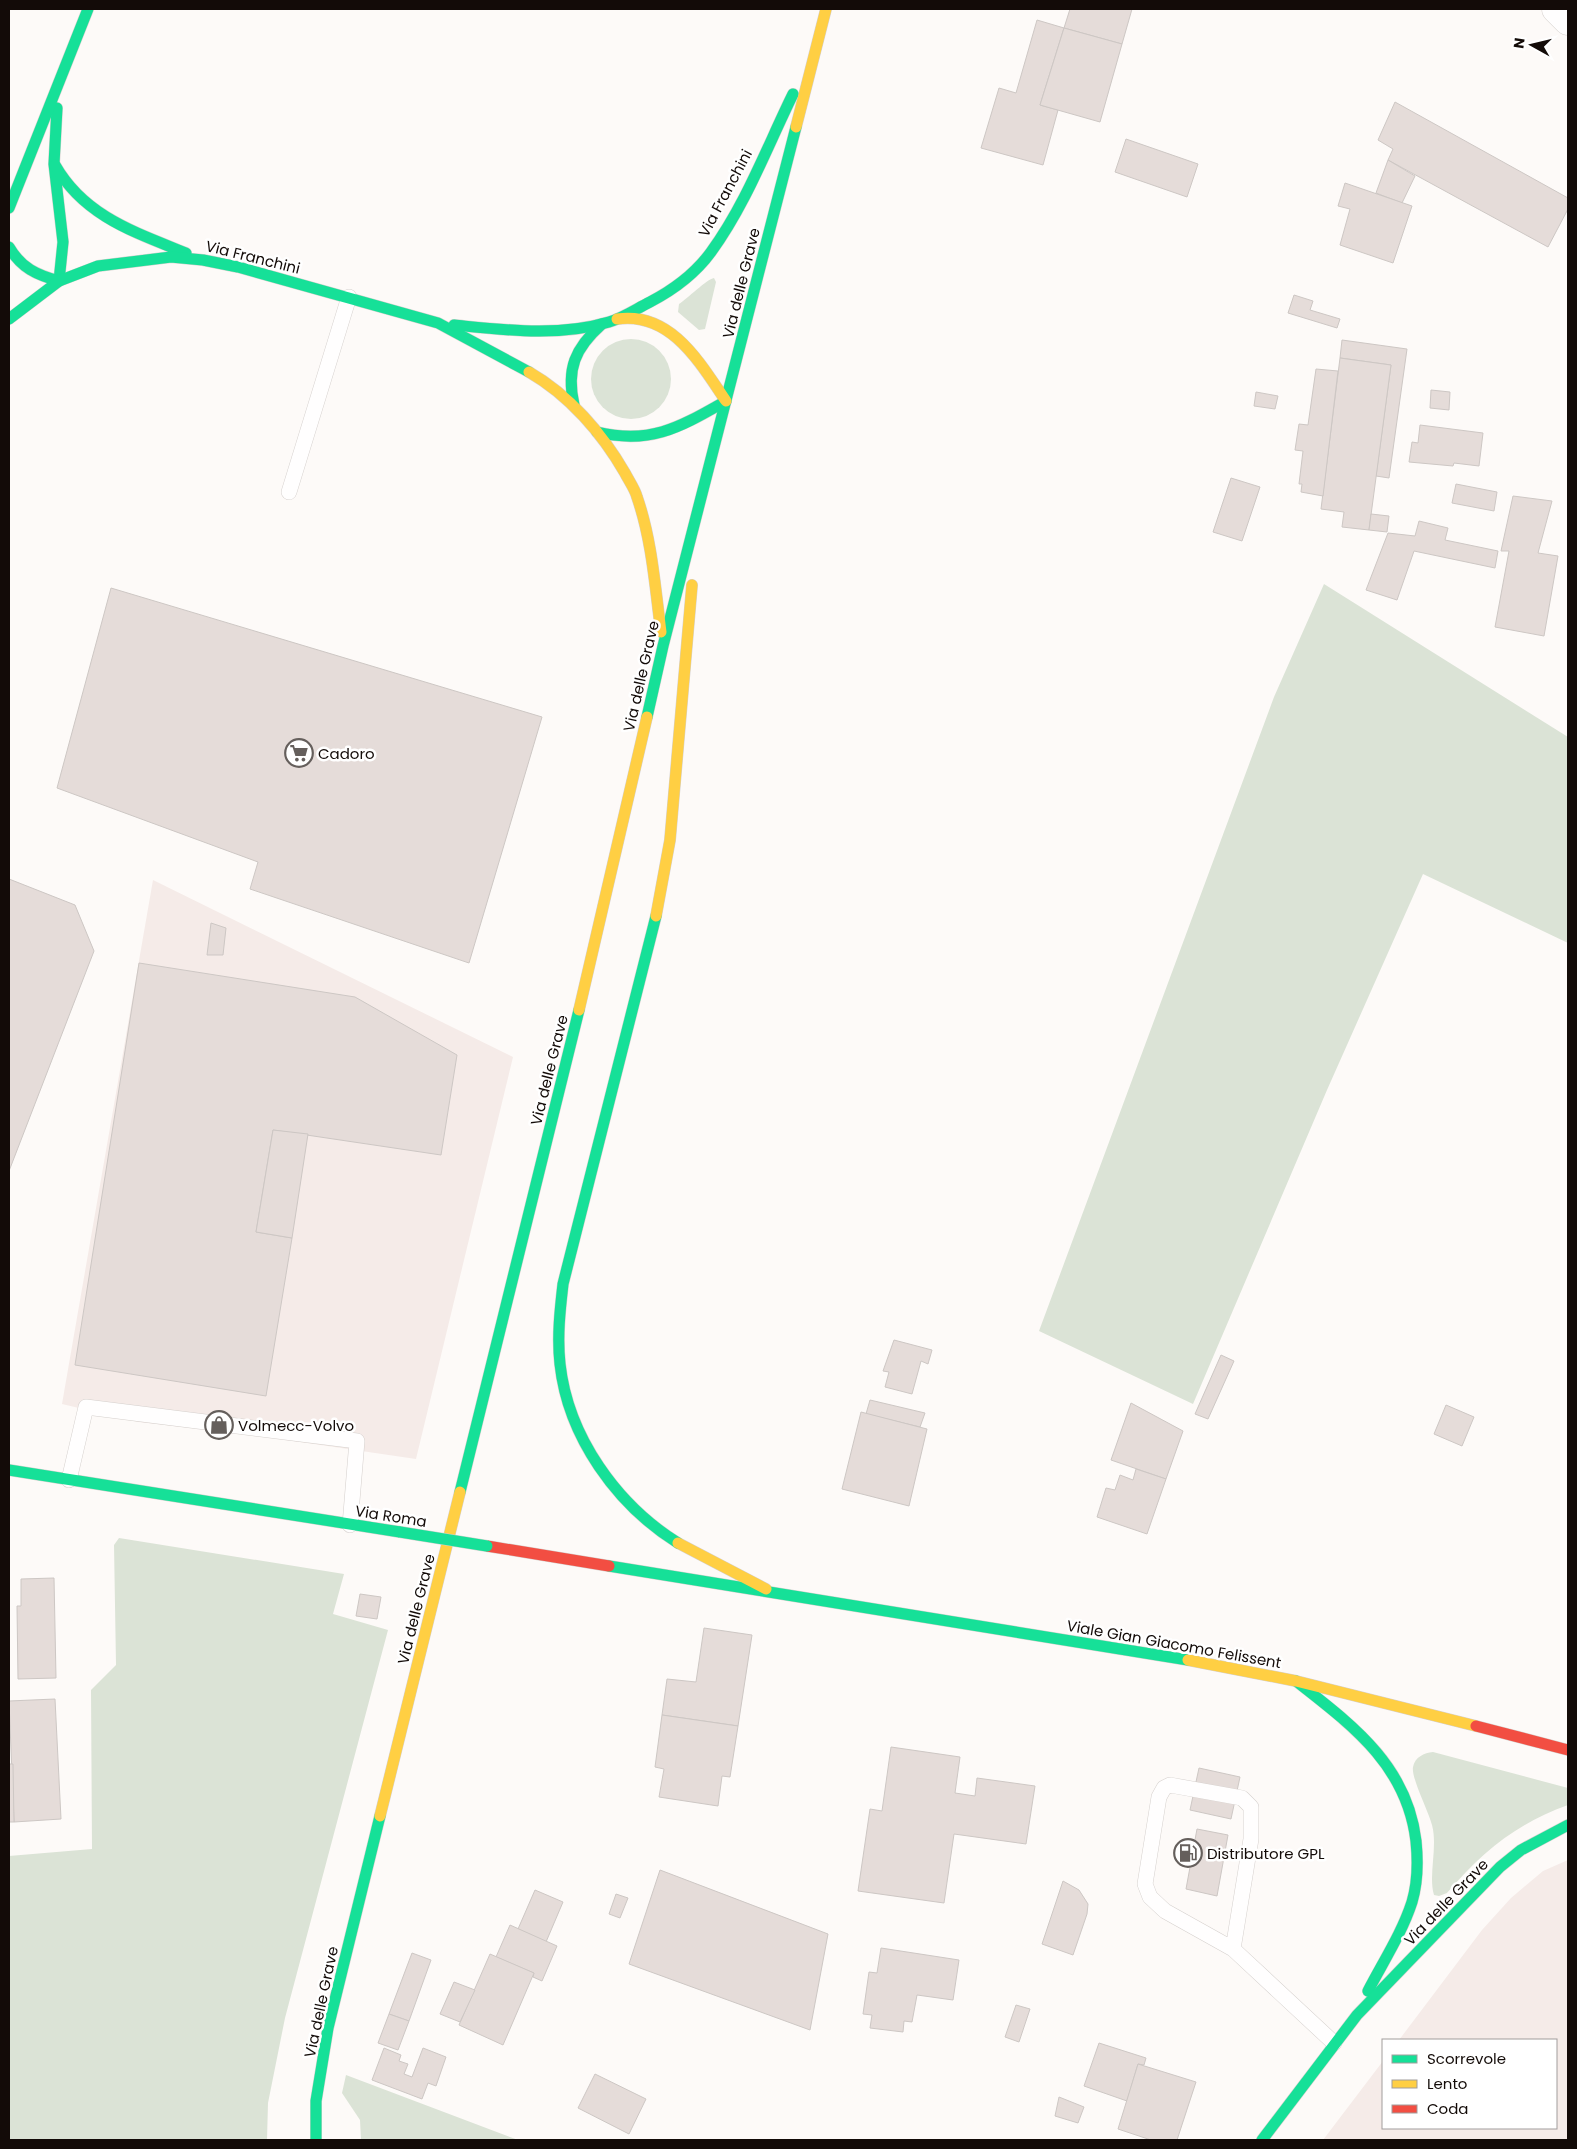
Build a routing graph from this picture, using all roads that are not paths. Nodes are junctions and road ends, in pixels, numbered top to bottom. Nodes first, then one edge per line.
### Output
1 (88, 9) edge
2 (826, 9) edge
3 (1556, 9) edge
4 (1568, 21) edge
5 (817, 43) junction
6 (61, 77) junction
7 (54, 164) junction
8 (9, 206) edge
9 (9, 248) edge
10 (203, 260) junction
11 (59, 281) junction
12 (349, 297) junction
13 (617, 318) junction
14 (9, 319) edge
15 (438, 323) junction
16 (602, 324) junction
17 (726, 401) junction
18 (574, 405) junction
19 (597, 432) junction
20 (289, 492) dead end
21 (699, 508) junction
22 (663, 646) junction
23 (9, 1470) edge
24 (69, 1480) junction
25 (350, 1525) junction
26 (770, 1590) junction
27 (1296, 1681) junction
28 (1568, 1750) edge
29 (1568, 1825) edge
30 (1233, 1949) junction
31 (1356, 2015) junction
32 (1334, 2043) junction
33 (316, 2140) edge
34 (1262, 2140) edge

1 - 6 main road
2 - 5 main road, Via delle Grave
3 - 4 street
5 - 13 main road, Via Franchini
5 - 17 main road, Via delle Grave
6 - 7 main road
6 - 8 main road
7 - 10 main road
7 - 11 main road
9 - 11 main road
10 - 11 main road, Via Franchini
10 - 12 main road, Via Franchini
11 - 14 main road, Via Franchini
12 - 15 main road, Via Franchini
12 - 20 lane
13 - 16 main road, Via Franchini
13 - 17 main road, Via Franchini
15 - 16 main road, Via Franchini
15 - 18 main road, Via Franchini
16 - 18 main road
17 - 19 main road
17 - 21 main road, Via delle Grave
18 - 19 main road, Via Franchini
19 - 22 main road, Via Franchini
21 - 22 main road, Via delle Grave
21 - 26 main road
22 - 33 main road, Via delle Grave
23 - 24 main road, Via Roma
24 - 25 main road, Via Roma
24 - 25 lane
25 - 26 main road, Via Roma, bridge
26 - 27 main road, Viale Gian Giacomo Felissent
27 - 28 main road, Viale Gian Giacomo Felissent
27 - 31 main road, Via delle Grave
29 - 31 main road, Via delle Grave
30 - 30 lane
30 - 32 lane
31 - 32 main road, Via delle Grave
32 - 34 main road, Via delle Grave

